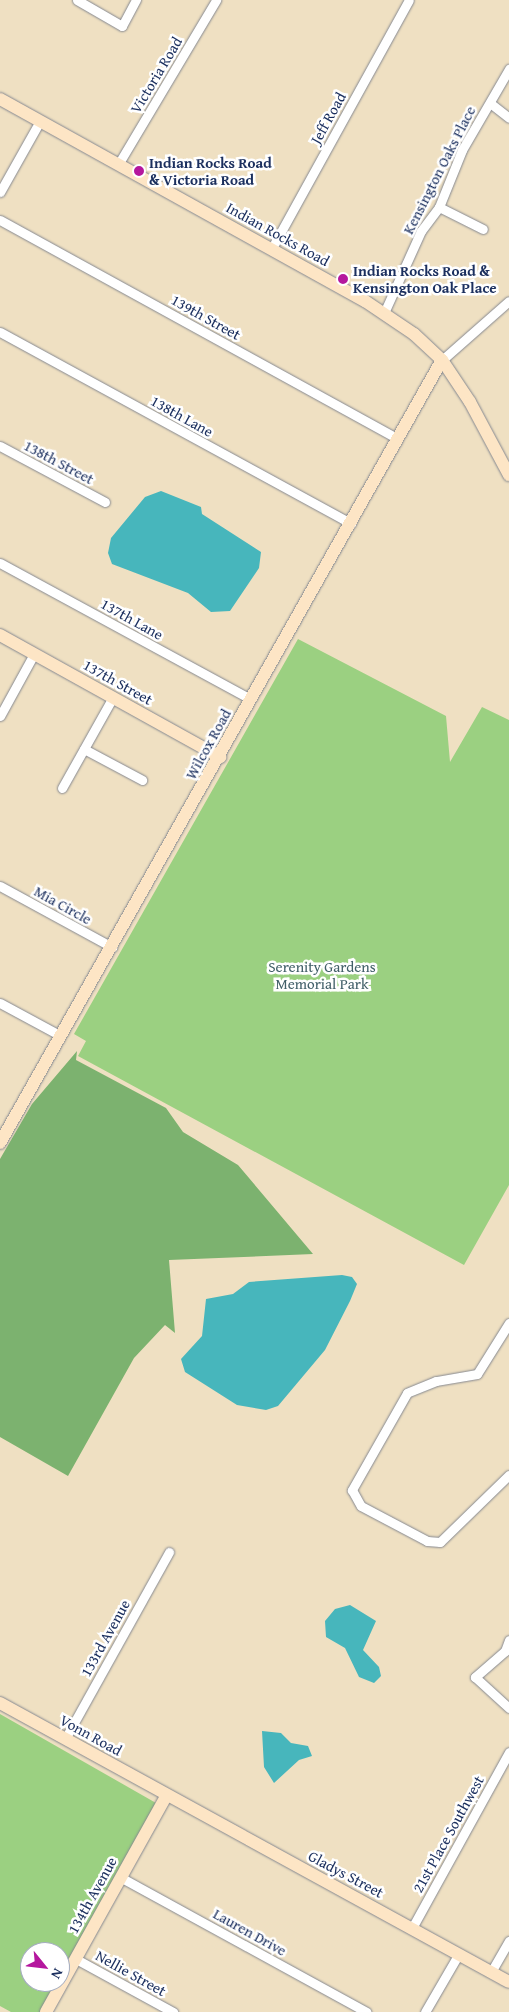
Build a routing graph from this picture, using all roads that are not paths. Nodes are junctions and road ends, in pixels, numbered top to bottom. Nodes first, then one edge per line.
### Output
1 (77, 0) edge
2 (136, 0) edge
3 (216, 0) edge
4 (409, 0) edge
5 (509, 69) edge
6 (0, 99) edge
7 (490, 103) junction
8 (509, 118) edge
9 (40, 121) junction
10 (119, 163) junction
11 (0, 192) edge
12 (439, 207) junction
13 (0, 220) edge
14 (483, 229) dead end
15 (272, 248) junction
16 (509, 302) edge
17 (384, 313) junction
18 (0, 332) edge
19 (442, 360) junction
20 (398, 439) junction
21 (0, 446) edge
22 (509, 474) edge
23 (105, 502) dead end
24 (350, 523) junction
25 (0, 563) edge
26 (0, 635) edge
27 (34, 654) junction
28 (113, 697) junction
29 (251, 699) junction
30 (0, 716) edge
31 (84, 749) junction
32 (220, 757) junction
33 (142, 780) dead end
34 (62, 788) dead end
35 (0, 886) edge
36 (112, 947) junction
37 (0, 1003) edge
38 (61, 1036) junction
39 (0, 1143) edge
40 (509, 1323) edge
41 (509, 1475) edge
42 (169, 1552) dead end
43 (509, 1640) edge
44 (0, 1703) edge
45 (509, 1708) edge
46 (65, 1739) junction
47 (509, 1752) edge
48 (167, 1795) junction
49 (120, 1877) junction
50 (412, 1928) junction
51 (509, 1940) edge
52 (458, 1955) junction
53 (76, 1959) junction
54 (491, 1972) junction
55 (509, 1982) edge
56 (46, 2012) edge
57 (173, 2012) edge
58 (367, 2012) edge
59 (425, 2012) edge

1 - 2 street
3 - 10 street, Victoria Road
4 - 15 street, Jeff Road
5 - 7 street, Kensington Oaks Place
6 - 9 street, Indian Rocks Road
7 - 8 street
7 - 12 street, Kensington Oaks Place
9 - 10 street, Indian Rocks Road
9 - 11 street
10 - 15 street, Indian Rocks Road
12 - 14 street
12 - 17 street, Kensington Oaks Place
13 - 20 street, 139th Street
15 - 17 street, Indian Rocks Road
16 - 19 street
17 - 19 street, Indian Rocks Road
18 - 24 street, 138th Lane
19 - 20 street, Wilcox Road
19 - 22 street, Indian Rocks Road
20 - 24 street, Wilcox Road
21 - 23 street, 138th Street
24 - 29 street, Wilcox Road
25 - 29 street, 137th Lane
26 - 27 street, 137th Street
27 - 28 street, 137th Street
27 - 30 street
28 - 31 street
28 - 32 street, 137th Street
29 - 32 street, Wilcox Road
31 - 33 street
31 - 34 street
32 - 36 street, Wilcox Road
35 - 36 street, Mia Circle
36 - 38 street, Wilcox Road
37 - 38 street
38 - 39 street, Wilcox Road
40 - 41 street
42 - 46 street, 133rd Avenue
43 - 45 street
44 - 46 street, Vonn Road
46 - 48 street, Vonn Road
47 - 50 street, 21st Place Southwest
48 - 49 street, 134th Avenue
48 - 50 street, Gladys Street
49 - 53 street, 134th Avenue
49 - 58 street, Lauren Drive
50 - 52 street, Gladys Street
51 - 54 street
52 - 54 street, Gladys Street
52 - 59 street
53 - 56 street, 134th Avenue
53 - 57 street, Nellie Street
54 - 55 street, Gladys Street

